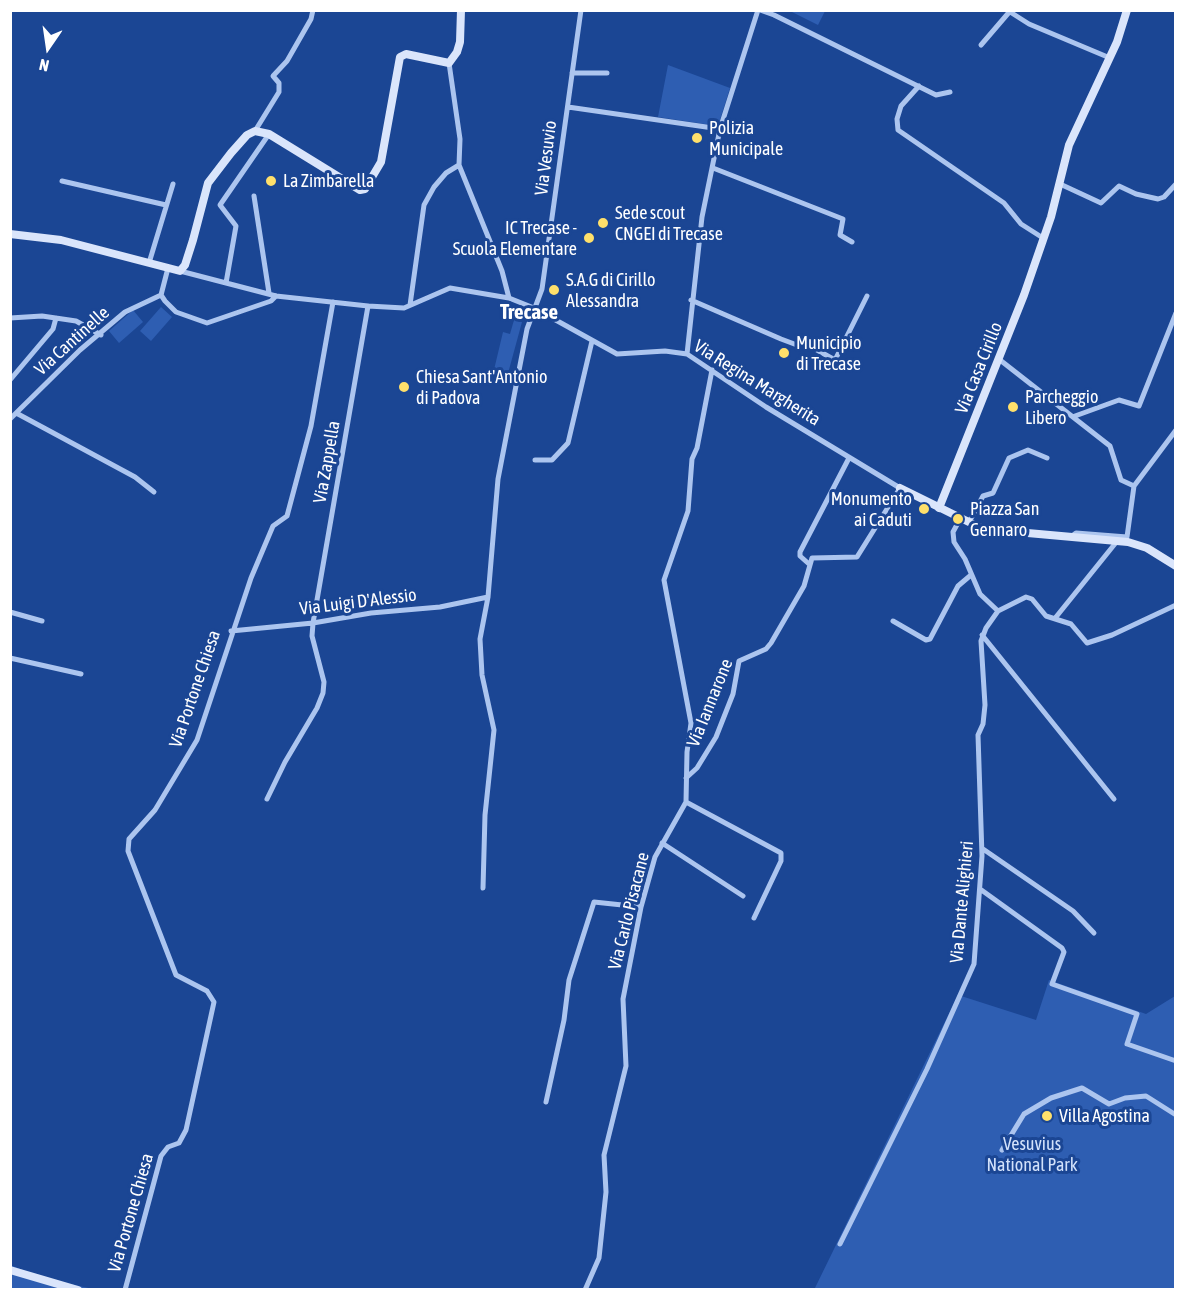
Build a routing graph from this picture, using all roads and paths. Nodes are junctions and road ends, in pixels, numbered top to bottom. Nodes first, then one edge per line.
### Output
1 (313, 10) edge
2 (461, 10) edge
3 (581, 10) edge
4 (759, 10) edge
5 (1127, 10) edge
6 (1009, 11) edge
7 (981, 45) dead end
8 (1110, 58) junction
9 (449, 63) junction
10 (572, 73) junction
11 (607, 73) dead end
12 (919, 86) junction
13 (950, 92) dead end
14 (568, 107) junction
15 (720, 129) junction
16 (255, 131) junction
17 (269, 134) junction
18 (459, 165) junction
19 (712, 168) junction
20 (62, 181) dead end
21 (173, 184) dead end
22 (1060, 184) junction
23 (1176, 184) edge
24 (254, 196) dead end
25 (166, 205) junction
26 (10, 234) edge
27 (1043, 238) junction
28 (852, 242) dead end
29 (149, 263) junction
30 (168, 268) junction
31 (180, 271) junction
32 (226, 283) junction
33 (269, 293) junction
34 (161, 295) junction
35 (276, 296) junction
36 (867, 296) dead end
37 (509, 298) junction
38 (691, 300) junction
39 (333, 302) junction
40 (410, 305) junction
41 (368, 306) junction
42 (534, 308) junction
43 (1176, 313) edge
44 (10, 318) edge
45 (56, 318) junction
46 (101, 335) junction
47 (592, 341) junction
48 (687, 354) junction
49 (1000, 360) junction
50 (712, 370) junction
51 (10, 380) edge
52 (18, 414) junction
53 (1075, 416) junction
54 (10, 419) edge
55 (1176, 430) edge
56 (849, 458) junction
57 (1047, 458) dead end
58 (535, 460) dead end
59 (1134, 486) junction
60 (900, 488) junction
61 (154, 492) dead end
62 (939, 508) junction
63 (960, 519) junction
64 (969, 522) junction
65 (1071, 537) junction
66 (1118, 540) junction
67 (809, 564) junction
68 (1176, 566) edge
69 (971, 575) junction
70 (488, 597) junction
71 (1176, 605) edge
72 (998, 611) junction
73 (10, 612) edge
74 (1056, 617) junction
75 (42, 621) dead end
76 (893, 621) dead end
77 (313, 623) junction
78 (231, 631) junction
79 (982, 635) junction
80 (10, 658) edge
81 (81, 674) dead end
82 (686, 778) junction
83 (267, 799) dead end
84 (1114, 799) dead end
85 (686, 802) junction
86 (662, 843) junction
87 (982, 849) junction
88 (483, 888) dead end
89 (980, 889) junction
90 (743, 896) dead end
91 (642, 907) junction
92 (754, 918) dead end
93 (1094, 933) dead end
94 (1176, 1060) edge
95 (546, 1102) dead end
96 (1176, 1115) edge
97 (1002, 1150) dead end
98 (840, 1244) dead end
99 (10, 1270) edge
100 (78, 1290) edge
101 (125, 1290) edge
102 (585, 1290) edge

1 - 16 street
2 - 9 street
3 - 10 street, Via Vesuvio
4 - 12 street
4 - 15 street
5 - 8 street, Via Casa Cirillo
6 - 7 street
6 - 8 street
8 - 22 street, Via Casa Cirillo
9 - 17 street
9 - 18 street
10 - 11 street
10 - 14 street, Via Vesuvio
12 - 13 street
12 - 27 street
14 - 15 street
14 - 42 street, Via Vesuvio
15 - 19 street
16 - 17 street
16 - 31 street
17 - 32 street
18 - 37 street
18 - 40 street
19 - 28 street
19 - 38 street
20 - 25 street
21 - 25 street
22 - 23 street
22 - 27 street, Via Casa Cirillo
24 - 33 street
25 - 29 street
26 - 29 street, Via Regina Margherita
27 - 49 street, Via Casa Cirillo
29 - 30 street, Via Regina Margherita
30 - 31 street, Via Regina Margherita
30 - 34 street
31 - 32 street, Via Regina Margherita
32 - 33 street, Via Regina Margherita
33 - 35 street, Via Regina Margherita
34 - 35 street
34 - 46 street, Via Cantinelle
35 - 39 street, Via Regina Margherita
36 - 38 street
37 - 40 street, Via Regina Margherita
37 - 42 street, Via Regina Margherita
38 - 48 street
39 - 41 street, Via Regina Margherita
39 - 78 street, Via Portone Chiesa
40 - 41 street, Via Regina Margherita
41 - 77 street, Via Zappella
42 - 47 street, Via Regina Margherita
42 - 70 street, Via Vesuvio
43 - 53 street
44 - 45 street
45 - 46 street
45 - 51 street
46 - 52 street, Via Cantinelle
47 - 48 street, Via Regina Margherita
47 - 58 street
48 - 50 street, Via Regina Margherita
49 - 53 street
49 - 62 street, Via Casa Cirillo
50 - 56 street, Via Regina Margherita
50 - 82 street
52 - 54 street, Via Cantinelle
52 - 61 street
53 - 59 street
55 - 59 street
56 - 60 street, Via Regina Margherita
56 - 67 street, Via Iannarone
57 - 64 street
59 - 65 street
60 - 62 street, Via Regina Margherita
60 - 67 street
62 - 63 street, Via Regina Margherita
63 - 64 street, Via Regina Margherita
63 - 69 street
64 - 65 street, Via Regina Margherita
65 - 66 street, Via Regina Margherita
66 - 68 street, Via Regina Margherita
66 - 74 street
67 - 82 street, Via Iannarone
69 - 72 street
69 - 76 street
70 - 77 street, Via Luigi D'Alessio
70 - 88 street, Via Vesuvio
71 - 74 street
72 - 74 street
72 - 79 street
73 - 75 street
77 - 78 street, Via Luigi D'Alessio
77 - 83 street, Via Zappella
78 - 101 street, Via Portone Chiesa
79 - 84 street
79 - 87 street, Via Dante Alighieri
80 - 81 street
82 - 85 street
85 - 86 street, Via Carlo Pisacane
85 - 92 street
86 - 90 street
86 - 91 street, Via Carlo Pisacane
87 - 89 street, Via Dante Alighieri
87 - 93 street
89 - 94 street
89 - 98 street, Via Dante Alighieri
91 - 95 street
91 - 102 street, Via Carlo Pisacane
96 - 97 street
99 - 100 street

